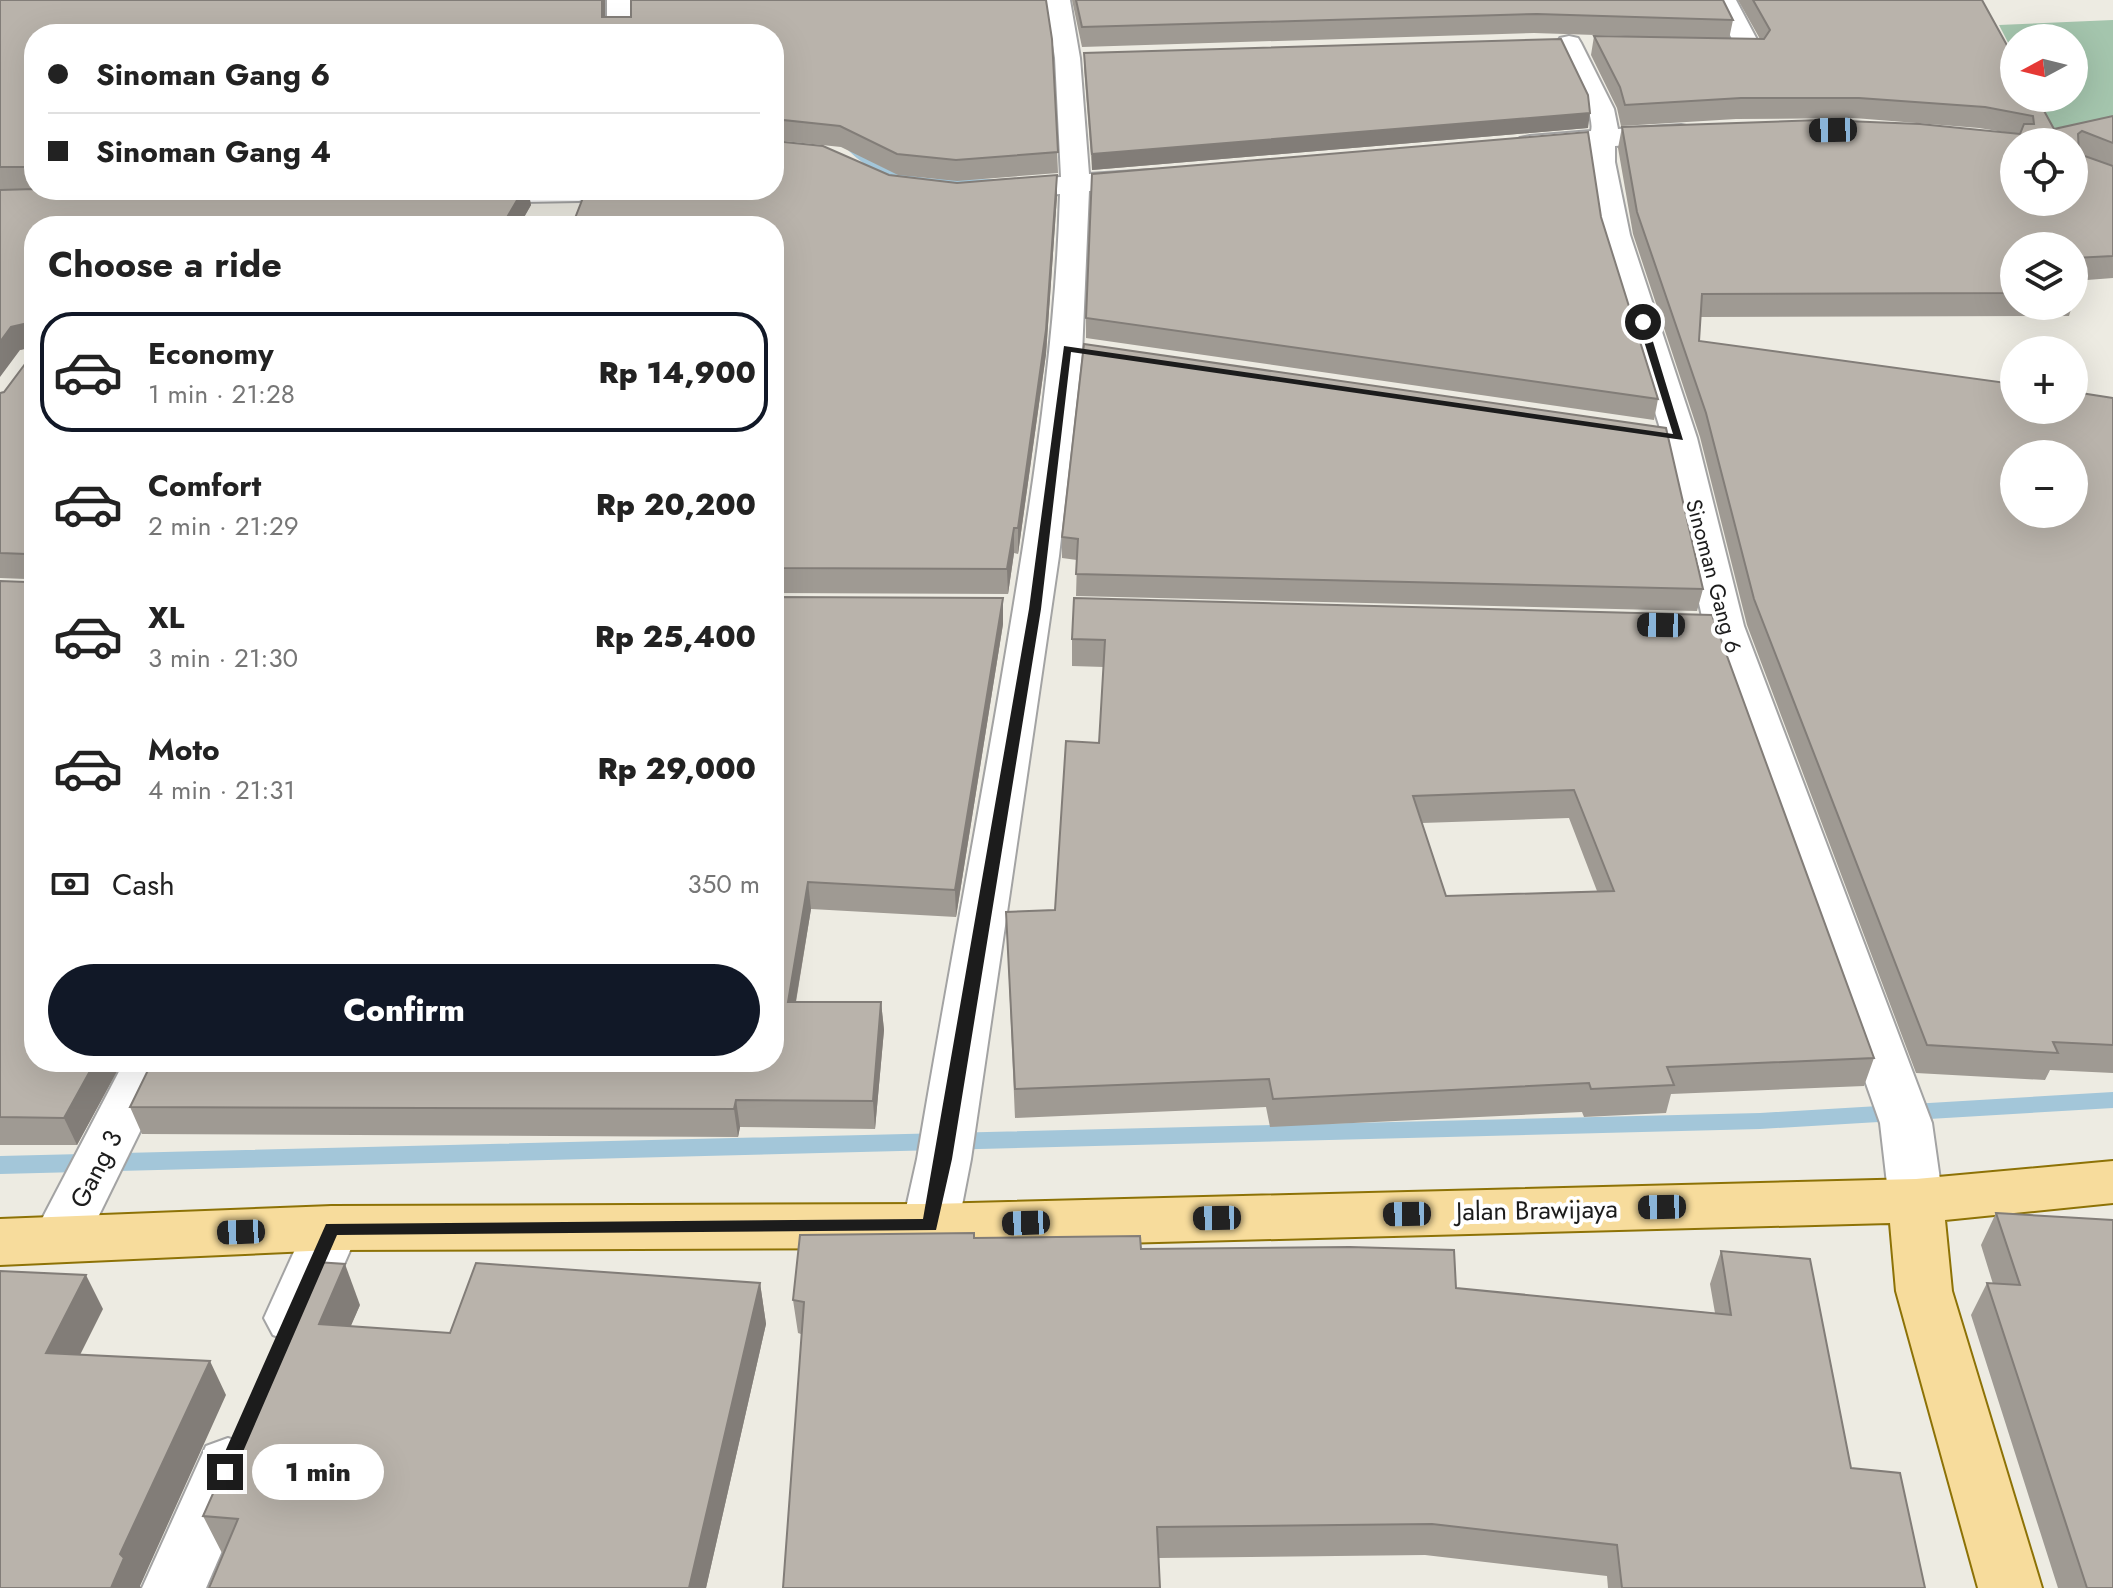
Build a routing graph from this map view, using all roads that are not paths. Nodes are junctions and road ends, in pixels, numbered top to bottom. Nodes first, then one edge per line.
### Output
1 (619, 0) edge
2 (1058, 0) edge
3 (1724, 0) edge
4 (619, 24) edge
5 (1598, 44) edge
6 (1686, 48) edge
7 (1604, 132) junction
8 (1708, 132) edge
9 (1508, 146) edge
10 (1182, 175) edge
11 (1073, 185) junction
12 (972, 192) edge
13 (989, 609) edge
14 (1050, 609) junction
15 (140, 1080) edge
16 (2113, 1182) edge
17 (1916, 1201) junction
18 (930, 1226) junction
19 (332, 1228) junction
20 (60, 1238) junction
21 (0, 1242) edge
22 (174, 1588) edge
23 (2010, 1588) edge

1 - 4 street
2 - 11 street
3 - 6 street
5 - 7 street, Sinoman Gang 6
7 - 8 street
7 - 9 street
7 - 17 street, Sinoman Gang 6
10 - 11 street
11 - 12 street
11 - 14 street
13 - 14 street
14 - 18 street
15 - 20 street, Gang 3
16 - 17 main road, Jalan Brawijaya
17 - 18 main road, Jalan Brawijaya
17 - 23 main road
18 - 19 main road, Jalan Brawijaya
19 - 20 main road, Jalan Brawijaya
19 - 22 street
20 - 21 main road, Jalan Brawijaya

